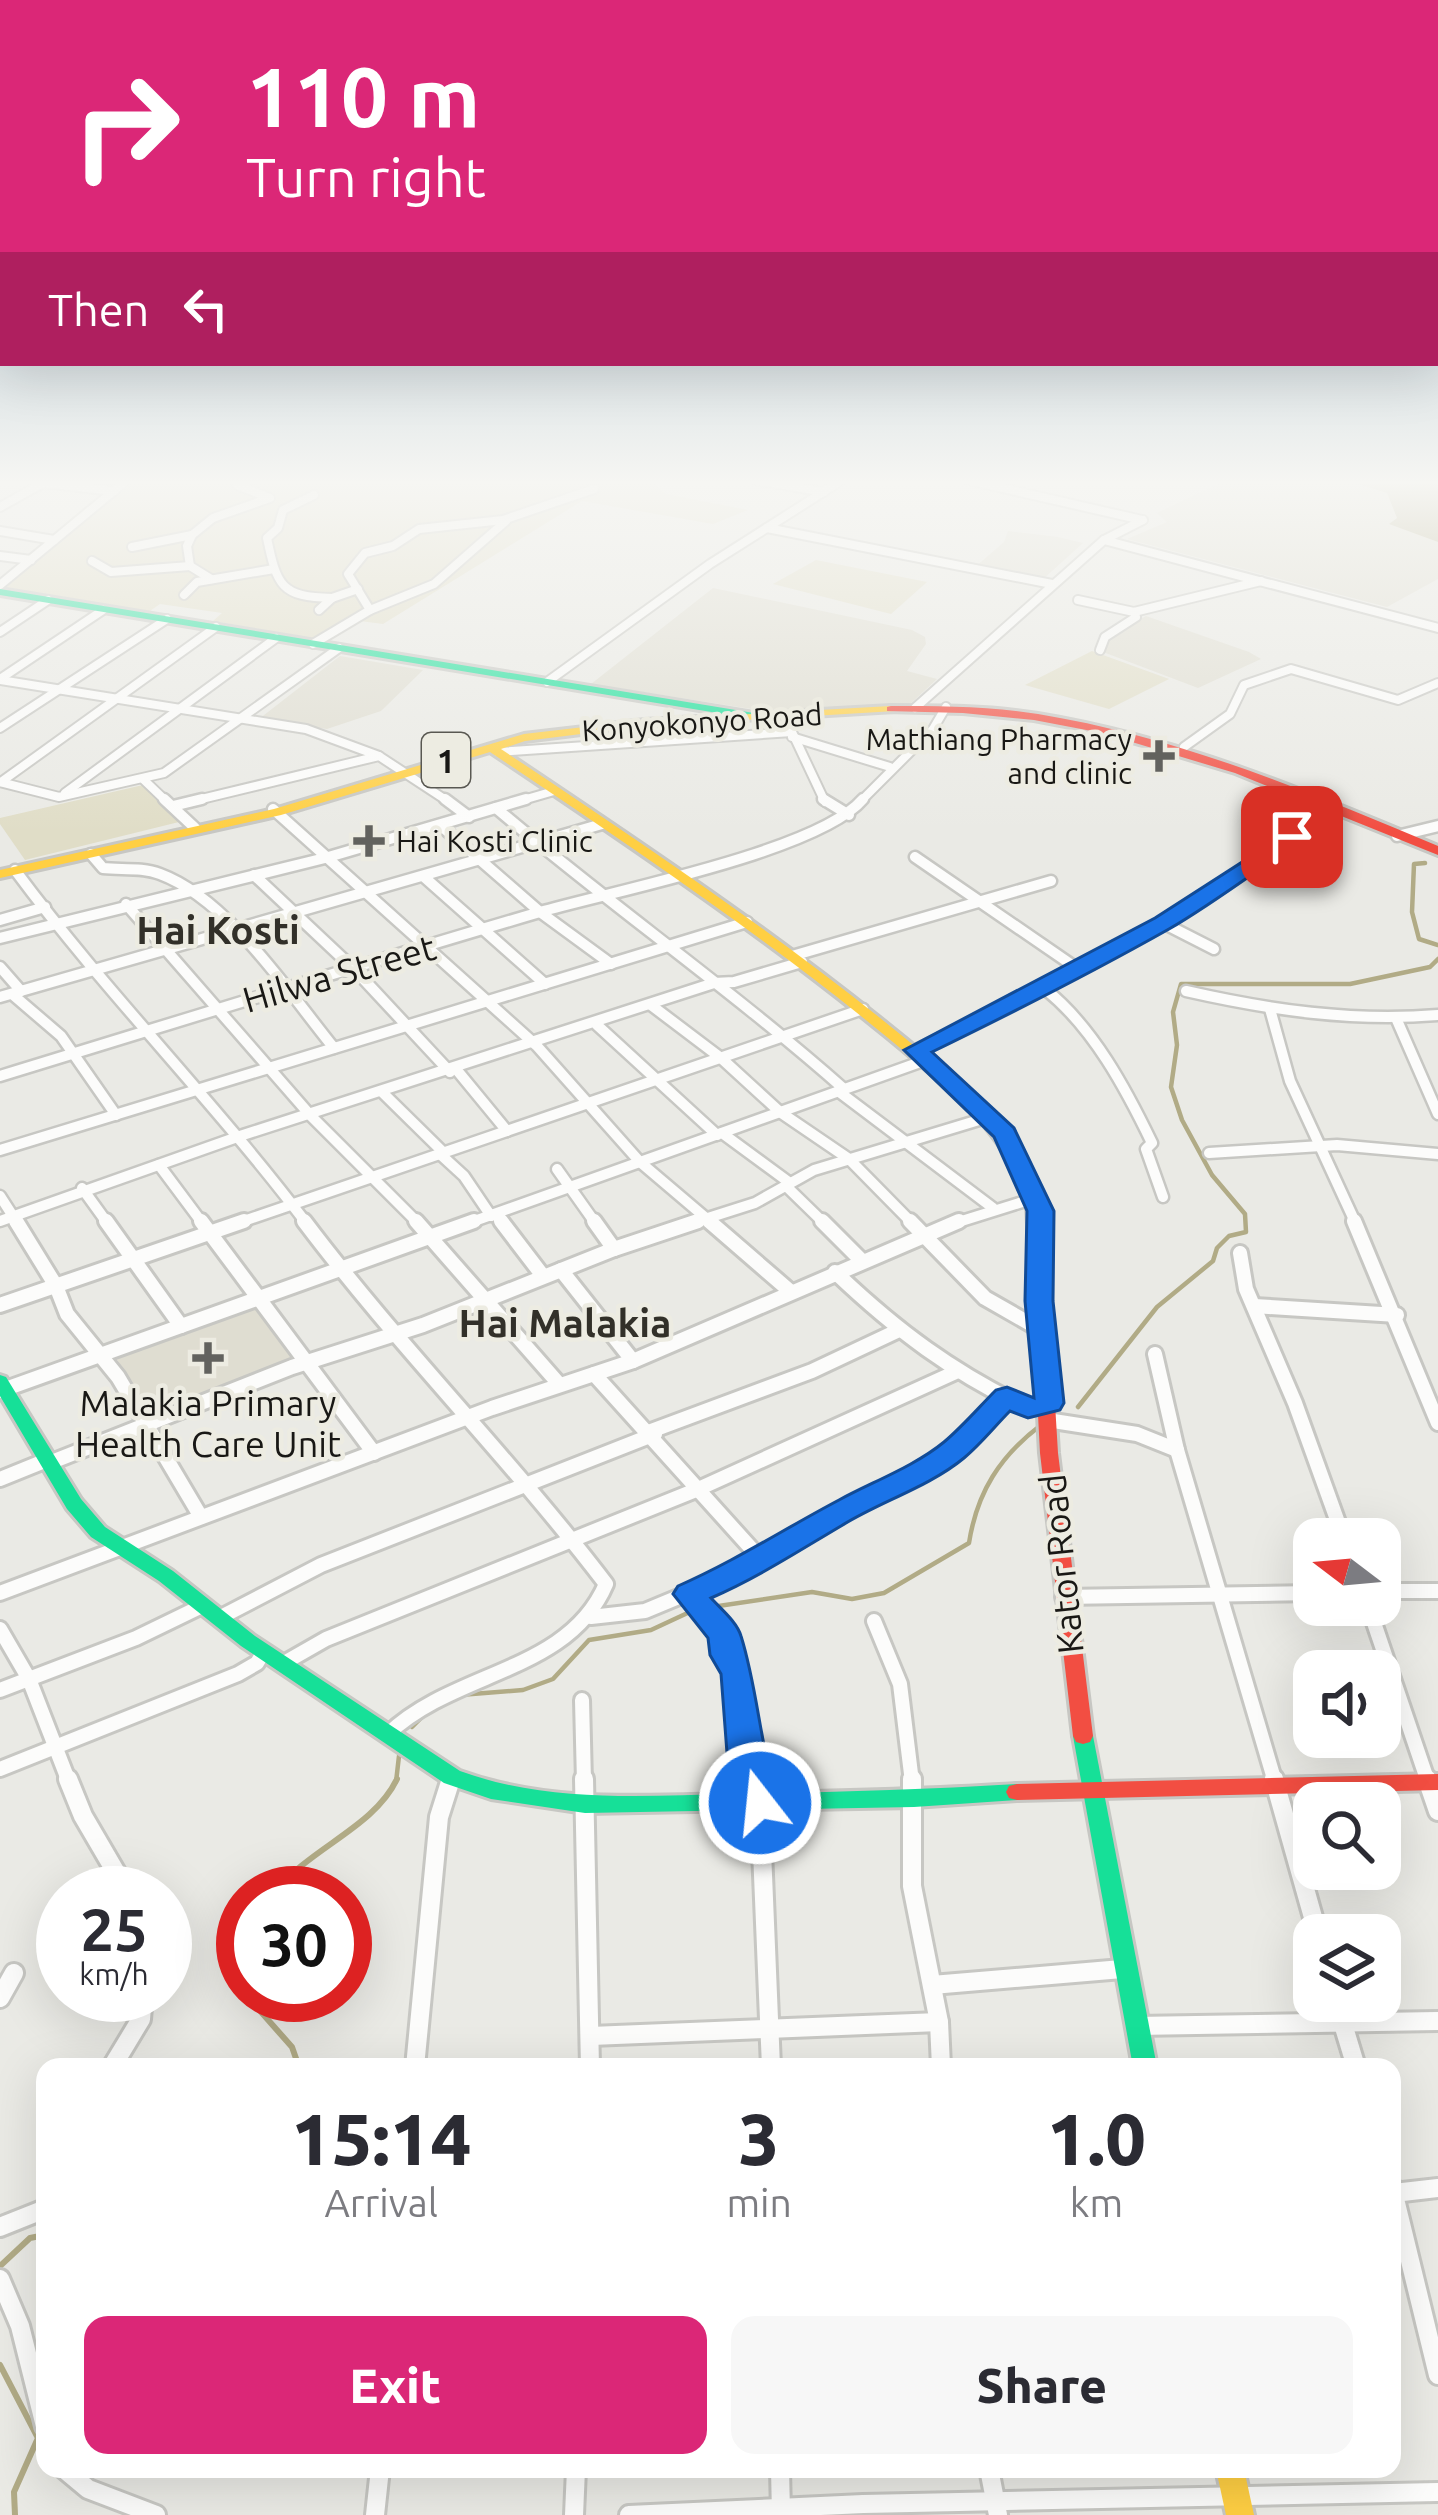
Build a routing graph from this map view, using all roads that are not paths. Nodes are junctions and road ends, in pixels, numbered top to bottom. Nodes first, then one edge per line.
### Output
1 (37, 597) edge
2 (310, 597) edge
3 (363, 597) edge
4 (401, 597) edge
5 (664, 597) edge
6 (1037, 597) edge
7 (1209, 597) edge
8 (1323, 597) edge
9 (332, 598) joint
10 (48, 600) junction
11 (1078, 600) dead end
12 (104, 610) junction
13 (319, 610) dead end
14 (370, 610) junction
15 (1134, 611) junction
16 (166, 619) junction
17 (216, 627) junction
18 (1438, 628) edge
19 (0, 632) edge
20 (276, 638) junction
21 (313, 644) junction
22 (339, 648) junction
23 (1100, 650) dead end
24 (0, 680) edge
25 (548, 682) junction
26 (1438, 683) edge
27 (53, 690) junction
28 (112, 700) junction
29 (946, 707) junction
30 (915, 708) junction
31 (176, 712) junction
32 (761, 717) junction
33 (242, 720) junction
34 (0, 728) edge
35 (789, 728) junction
36 (1184, 747) junction
37 (494, 749) junction
38 (379, 756) junction
39 (890, 767) junction
40 (410, 772) junction
41 (144, 780) junction
42 (0, 782) edge
43 (554, 791) junction
44 (59, 797) junction
45 (173, 806) junction
46 (496, 808) junction
47 (1338, 810) junction
48 (275, 811) junction
49 (849, 814) junction
50 (470, 817) junction
51 (602, 824) junction
52 (440, 825) junction
53 (1438, 826) edge
54 (195, 828) junction
55 (1406, 840) junction
56 (538, 846) junction
57 (91, 854) junction
58 (1438, 854) edge
59 (915, 857) dead end
60 (326, 858) junction
61 (482, 860) junction
62 (7, 872) edge
63 (678, 872) junction
64 (254, 875) junction
65 (423, 876) junction
66 (1051, 880) dead end
67 (188, 890) junction
68 (367, 895) junction
69 (603, 896) junction
70 (981, 902) junction
71 (126, 904) junction
72 (45, 907) junction
73 (540, 912) junction
74 (296, 914) junction
75 (0, 920) edge
76 (56, 922) junction
77 (747, 922) junction
78 (1163, 923) junction
79 (234, 931) junction
80 (484, 931) junction
81 (0, 938) edge
82 (670, 946) junction
83 (422, 948) junction
84 (1214, 949) dead end
85 (167, 950) junction
86 (797, 959) junction
87 (611, 964) junction
88 (0, 967) edge
89 (1076, 967) junction
90 (96, 969) junction
91 (355, 970) junction
92 (714, 983) junction
93 (545, 984) junction
94 (287, 988) junction
95 (1045, 989) junction
96 (1186, 992) dead end
97 (11, 994) edge
98 (484, 1003) junction
99 (651, 1005) junction
100 (218, 1009) junction
101 (862, 1009) junction
102 (1270, 1010) junction
103 (1438, 1015) edge
104 (1396, 1018) junction
105 (597, 1025) junction
106 (407, 1026) junction
107 (142, 1031) junction
108 (783, 1036) junction
109 (537, 1046) junction
110 (334, 1048) junction
111 (71, 1053) junction
112 (921, 1055) junction
113 (721, 1058) junction
114 (269, 1068) junction
115 (453, 1071) junction
116 (0, 1076) edge
117 (657, 1080) junction
118 (1432, 1084) edge
119 (195, 1090) junction
120 (841, 1090) junction
121 (383, 1093) junction
122 (588, 1103) junction
123 (780, 1112) junction
124 (1438, 1114) edge
125 (116, 1115) junction
126 (311, 1116) junction
127 (989, 1117) junction
128 (506, 1131) junction
129 (719, 1134) junction
130 (240, 1136) junction
131 (908, 1142) junction
132 (1323, 1146) junction
133 (0, 1150) edge
134 (1209, 1153) dead end
135 (442, 1154) junction
136 (1438, 1154) edge
137 (849, 1160) junction
138 (640, 1162) junction
139 (159, 1165) junction
140 (557, 1169) dead end
141 (372, 1177) junction
142 (788, 1185) junction
143 (571, 1187) junction
144 (82, 1188) junction
145 (0, 1196) edge
146 (1163, 1197) dead end
147 (1032, 1198) junction
148 (294, 1204) junction
149 (993, 1208) junction
150 (493, 1215) junction
151 (6, 1219) edge
152 (710, 1219) junction
153 (210, 1233) junction
154 (431, 1237) junction
155 (925, 1237) junction
156 (614, 1249) junction
157 (1240, 1253) dead end
158 (134, 1259) junction
159 (862, 1260) junction
160 (342, 1269) junction
161 (560, 1270) junction
162 (835, 1272) junction
163 (543, 1276) junction
164 (56, 1286) junction
165 (791, 1292) junction
166 (259, 1299) junction
167 (488, 1299) junction
168 (0, 1305) edge
169 (1254, 1306) junction
170 (1397, 1315) junction
171 (181, 1326) junction
172 (1041, 1330) junction
173 (897, 1331) junction
174 (398, 1334) junction
175 (1155, 1354) dead end
176 (102, 1355) junction
177 (633, 1361) junction
178 (307, 1362) junction
179 (958, 1371) junction
180 (593, 1374) junction
181 (559, 1384) junction
182 (1, 1387) edge
183 (1007, 1397) junction
184 (1048, 1412) junction
185 (470, 1417) junction
186 (1438, 1423) edge
187 (143, 1424) junction
188 (653, 1432) junction
189 (1177, 1450) junction
190 (374, 1454) junction
191 (48, 1462) junction
192 (0, 1479) edge
193 (530, 1483) junction
194 (696, 1490) junction
195 (201, 1517) junction
196 (1336, 1518) edge
197 (574, 1537) junction
198 (121, 1545) junction
199 (758, 1556) junction
200 (1438, 1591) edge
201 (1401, 1592) edge
202 (0, 1593) edge
203 (689, 1594) junction
204 (1293, 1594) edge
205 (1221, 1596) junction
206 (1063, 1597) junction
207 (202, 1606) junction
208 (221, 1617) junction
209 (591, 1617) junction
210 (874, 1621) dead end
211 (1376, 1626) edge
212 (0, 1629) edge
213 (264, 1651) junction
214 (284, 1663) junction
215 (29, 1679) junction
216 (0, 1690) edge
217 (582, 1700) dead end
218 (388, 1733) junction
219 (55, 1745) junction
220 (0, 1769) edge
221 (452, 1777) junction
222 (1433, 1782) edge
223 (1276, 1784) junction
224 (1087, 1787) junction
225 (914, 1799) junction
226 (760, 1803) junction
227 (586, 1805) junction
228 (1438, 1811) edge
229 (112, 1866) edge
230 (1312, 1914) edge
231 (1123, 1969) junction
232 (14, 1973) dead end
233 (932, 1985) junction
234 (0, 1998) edge
235 (1401, 2021) edge
236 (1438, 2021) edge
237 (139, 2022) edge
238 (939, 2022) junction
239 (1342, 2022) joint
240 (1135, 2026) junction
241 (770, 2030) junction
242 (591, 2036) junction
243 (117, 2058) edge
244 (416, 2058) edge
245 (590, 2058) edge
246 (771, 2058) edge
247 (941, 2058) edge
248 (1142, 2058) edge
249 (1353, 2058) edge
250 (1438, 2188) edge
251 (1401, 2190) edge
252 (36, 2207) edge
253 (0, 2227) edge
254 (1401, 2245) edge
255 (0, 2279) edge
256 (1438, 2375) edge
257 (36, 2390) edge
258 (75, 2478) edge
259 (379, 2478) edge
260 (576, 2478) edge
261 (780, 2478) edge
262 (1438, 2492) edge
263 (1238, 2506) edge
264 (997, 2507) edge
265 (781, 2511) edge
266 (156, 2515) edge
267 (375, 2515) edge
268 (574, 2515) edge
269 (629, 2515) edge

1 - 10 main road
2 - 9 street
3 - 14 street
4 - 14 street
5 - 25 street
6 - 30 street
7 - 15 street
8 - 18 street
9 - 13 street
10 - 12 main road
10 - 19 street
11 - 15 street
12 - 16 main road
12 - 24 street
14 - 21 street
15 - 23 street
16 - 17 main road
16 - 27 street
17 - 20 main road
17 - 28 street
20 - 21 main road
20 - 31 street
21 - 22 main road
22 - 25 main road
22 - 33 street
24 - 27 street
25 - 32 main road
26 - 36 street
27 - 28 street
27 - 34 street
28 - 31 street
28 - 42 street
29 - 30 main road, Konyokonyo Road / 1
29 - 36 main road, Konyokonyo Road / 1
29 - 39 street
30 - 35 main road, Konyokonyo Road / 1
31 - 33 street
31 - 44 street
32 - 35 main road, Konyokonyo Road / 1
32 - 37 main road, Konyokonyo Road / 1
33 - 38 street
33 - 41 street
35 - 37 street
35 - 39 street
35 - 49 street
36 - 47 main road, Konyokonyo Road / 1
37 - 40 main road, Konyokonyo Road / 1
37 - 43 main road, Kator Road
38 - 40 street
38 - 45 street
39 - 49 street
40 - 48 main road, Konyokonyo Road / 1
40 - 50 street
41 - 44 street
41 - 45 street
42 - 44 street
43 - 46 street
43 - 51 main road, Kator Road
45 - 54 street
46 - 50 street
46 - 56 street
47 - 55 main road, Konyokonyo Road / 1
47 - 78 street
48 - 54 main road, Konyokonyo Road / 1
48 - 60 street
49 - 63 street, Hilwa Street
50 - 52 street
51 - 56 street
51 - 63 main road, Kator Road
52 - 60 street
52 - 61 street
53 - 55 street
54 - 57 main road, Konyokonyo Road / 1
55 - 58 main road, Konyokonyo Road / 1
56 - 61 street
56 - 69 street
57 - 62 main road, Konyokonyo Road / 1
57 - 67 street
59 - 70 street
60 - 64 street
60 - 68 street
61 - 65 street
61 - 73 street
62 - 72 street
63 - 69 street, Hilwa Street
63 - 77 main road, Kator Road
64 - 67 street
64 - 74 street
65 - 68 street
65 - 80 street
66 - 70 street
67 - 71 street
67 - 79 street
68 - 74 street
68 - 83 street
69 - 73 street, Hilwa Street
69 - 82 street
70 - 86 street
70 - 89 street
71 - 76 street
71 - 85 street
72 - 75 street
72 - 76 street
73 - 80 street, Hilwa Street
73 - 87 street
74 - 79 street
74 - 91 street
76 - 81 street
76 - 90 street
77 - 82 street
77 - 86 main road, Kator Road
78 - 84 street
78 - 89 street
79 - 85 street
79 - 94 street
80 - 83 street, Hilwa Street
80 - 93 street
82 - 87 street
82 - 92 street
83 - 91 street, Hilwa Street
83 - 98 street
85 - 90 street
85 - 100 street
86 - 92 street
86 - 101 main road, Kator Road
87 - 93 street
88 - 97 street
89 - 95 street
90 - 97 street
90 - 107 street
91 - 94 street, Hilwa Street
91 - 106 street
92 - 99 street
92 - 108 street
93 - 98 street
94 - 100 street, Hilwa Street
94 - 110 street
95 - 112 street
95 - 146 street
96 - 102 street
97 - 111 street
98 - 106 street
98 - 109 street
99 - 105 street
99 - 113 street
100 - 107 street, Hilwa Street
100 - 114 street
101 - 108 street
101 - 112 main road, Kator Road
102 - 104 street
102 - 132 street
103 - 104 street
104 - 118 street
105 - 109 street
105 - 117 street
106 - 110 street
106 - 115 street
107 - 111 street, Hilwa Street
107 - 119 street
108 - 113 street
108 - 120 street
109 - 115 street
109 - 122 street
110 - 114 street
111 - 116 street, Hilwa Street
111 - 125 street
112 - 120 street
112 - 127 main road, Kator Road
113 - 117 street
113 - 123 street
114 - 119 street
114 - 126 street
115 - 121 street
115 - 128 street
117 - 122 street
117 - 129 street
118 - 124 street
119 - 125 street
119 - 130 street
120 - 123 street
120 - 131 street
121 - 126 street
121 - 135 street
122 - 128 street
122 - 138 street
123 - 129 street
123 - 137 street
125 - 133 street
126 - 130 street
126 - 141 street
127 - 131 street
127 - 147 main road, Kator Road
128 - 135 street
129 - 138 street
129 - 142 street
130 - 139 street
130 - 148 street
131 - 137 street
131 - 149 street
132 - 134 street
132 - 136 street
132 - 170 street
135 - 141 street
135 - 150 street
137 - 142 street
137 - 155 street
138 - 143 street
138 - 152 street
139 - 144 street
139 - 153 street
140 - 143 street
141 - 148 street
141 - 154 street
142 - 152 street
142 - 159 street
143 - 150 street
143 - 156 street
144 - 151 street
144 - 158 street
145 - 151 street
147 - 149 street
147 - 172 main road, Kator Road
148 - 153 street
148 - 160 street
149 - 155 street
150 - 154 street
150 - 163 street
151 - 164 street
152 - 156 street
152 - 165 street
153 - 158 street
153 - 166 street
154 - 160 street
154 - 167 street
155 - 159 street
155 - 172 street
156 - 161 street
157 - 169 street
158 - 164 street
158 - 171 street
159 - 162 street
160 - 166 street
160 - 174 street
161 - 163 street
161 - 177 street
162 - 165 street
162 - 173 street
163 - 167 street
164 - 168 street
164 - 176 street
165 - 177 street
166 - 171 street
166 - 178 street
167 - 174 street
167 - 181 street
169 - 170 street
169 - 196 street
170 - 186 street
171 - 176 street
172 - 184 main road, Kator Road
173 - 179 street
173 - 188 street
174 - 178 street
174 - 185 street
175 - 189 street
176 - 182 street
176 - 187 street
177 - 180 street
178 - 187 street
178 - 190 street
179 - 183 street
179 - 194 street
180 - 181 street
180 - 188 street
181 - 185 street
182 - 191 main road
183 - 184 street
183 - 199 street
184 - 189 street
184 - 206 main road, Kator Road
185 - 190 street
185 - 193 street
187 - 191 street
187 - 195 street
188 - 193 street
188 - 194 street
189 - 205 street
190 - 195 street
191 - 192 street
191 - 198 main road
193 - 197 street
193 - 208 street
194 - 197 street
194 - 199 street
195 - 198 street
197 - 209 street
197 - 214 street
198 - 202 street
198 - 207 main road
199 - 203 street
200 - 201 street
203 - 209 street
203 - 226 street
204 - 205 street
205 - 206 street
205 - 223 street
206 - 224 main road, Kator Road
207 - 208 main road
207 - 215 street
208 - 213 main road
209 - 218 street
210 - 225 street
211 - 222 street
212 - 215 street
213 - 214 main road
213 - 219 street
214 - 218 main road
215 - 216 street
215 - 219 street
217 - 227 street
218 - 221 main road
219 - 220 street
219 - 229 street
221 - 227 main road
221 - 244 street
222 - 223 main road
222 - 228 street
223 - 224 main road
223 - 230 street
224 - 225 main road
224 - 231 main road, Kator Road
225 - 226 main road
225 - 233 street
226 - 227 main road
226 - 241 street
227 - 242 street
231 - 233 street
231 - 240 main road, Kator Road
232 - 234 street
233 - 238 street
235 - 236 street
237 - 243 street
238 - 241 street
238 - 247 street
239 - 240 street
239 - 249 street
240 - 248 main road, Kator Road
241 - 242 street
241 - 246 street
242 - 245 street
250 - 251 street
252 - 253 street
254 - 256 street
255 - 257 street
258 - 266 street
259 - 267 street
260 - 268 street
261 - 265 street
262 - 263 street
263 - 264 street
264 - 265 street
265 - 269 street

